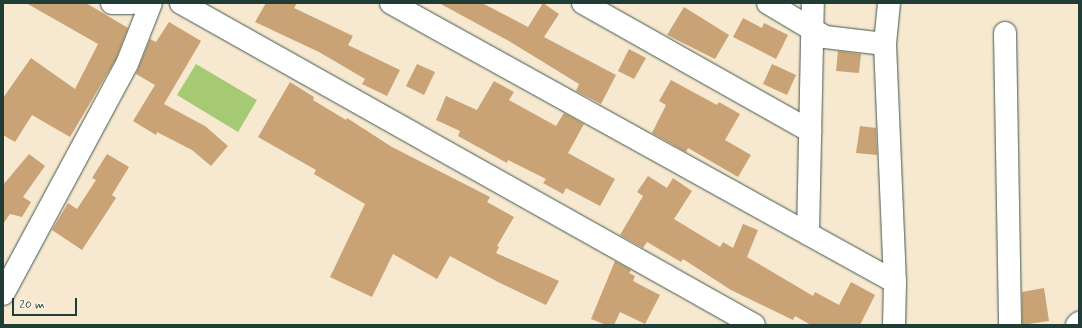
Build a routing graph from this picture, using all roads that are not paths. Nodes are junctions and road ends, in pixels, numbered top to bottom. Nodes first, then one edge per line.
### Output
1 (112, 3) edge
2 (132, 3) edge
3 (151, 3) edge
4 (181, 3) edge
5 (391, 3) edge
6 (583, 3) edge
7 (768, 3) edge
8 (813, 3) edge
9 (889, 3) edge
10 (813, 31) junction
11 (1005, 33) dead end
12 (885, 44) junction
13 (810, 131) junction
14 (808, 234) junction
15 (895, 282) junction
16 (3, 294) edge
17 (754, 325) edge
18 (894, 325) edge
19 (1010, 325) edge

1 - 2 street
3 - 16 street
4 - 17 street
5 - 14 street
6 - 13 street
7 - 10 street
8 - 10 street
9 - 12 street
10 - 12 street
10 - 13 street
11 - 19 street
12 - 15 street
13 - 14 street
14 - 15 street
15 - 18 street

